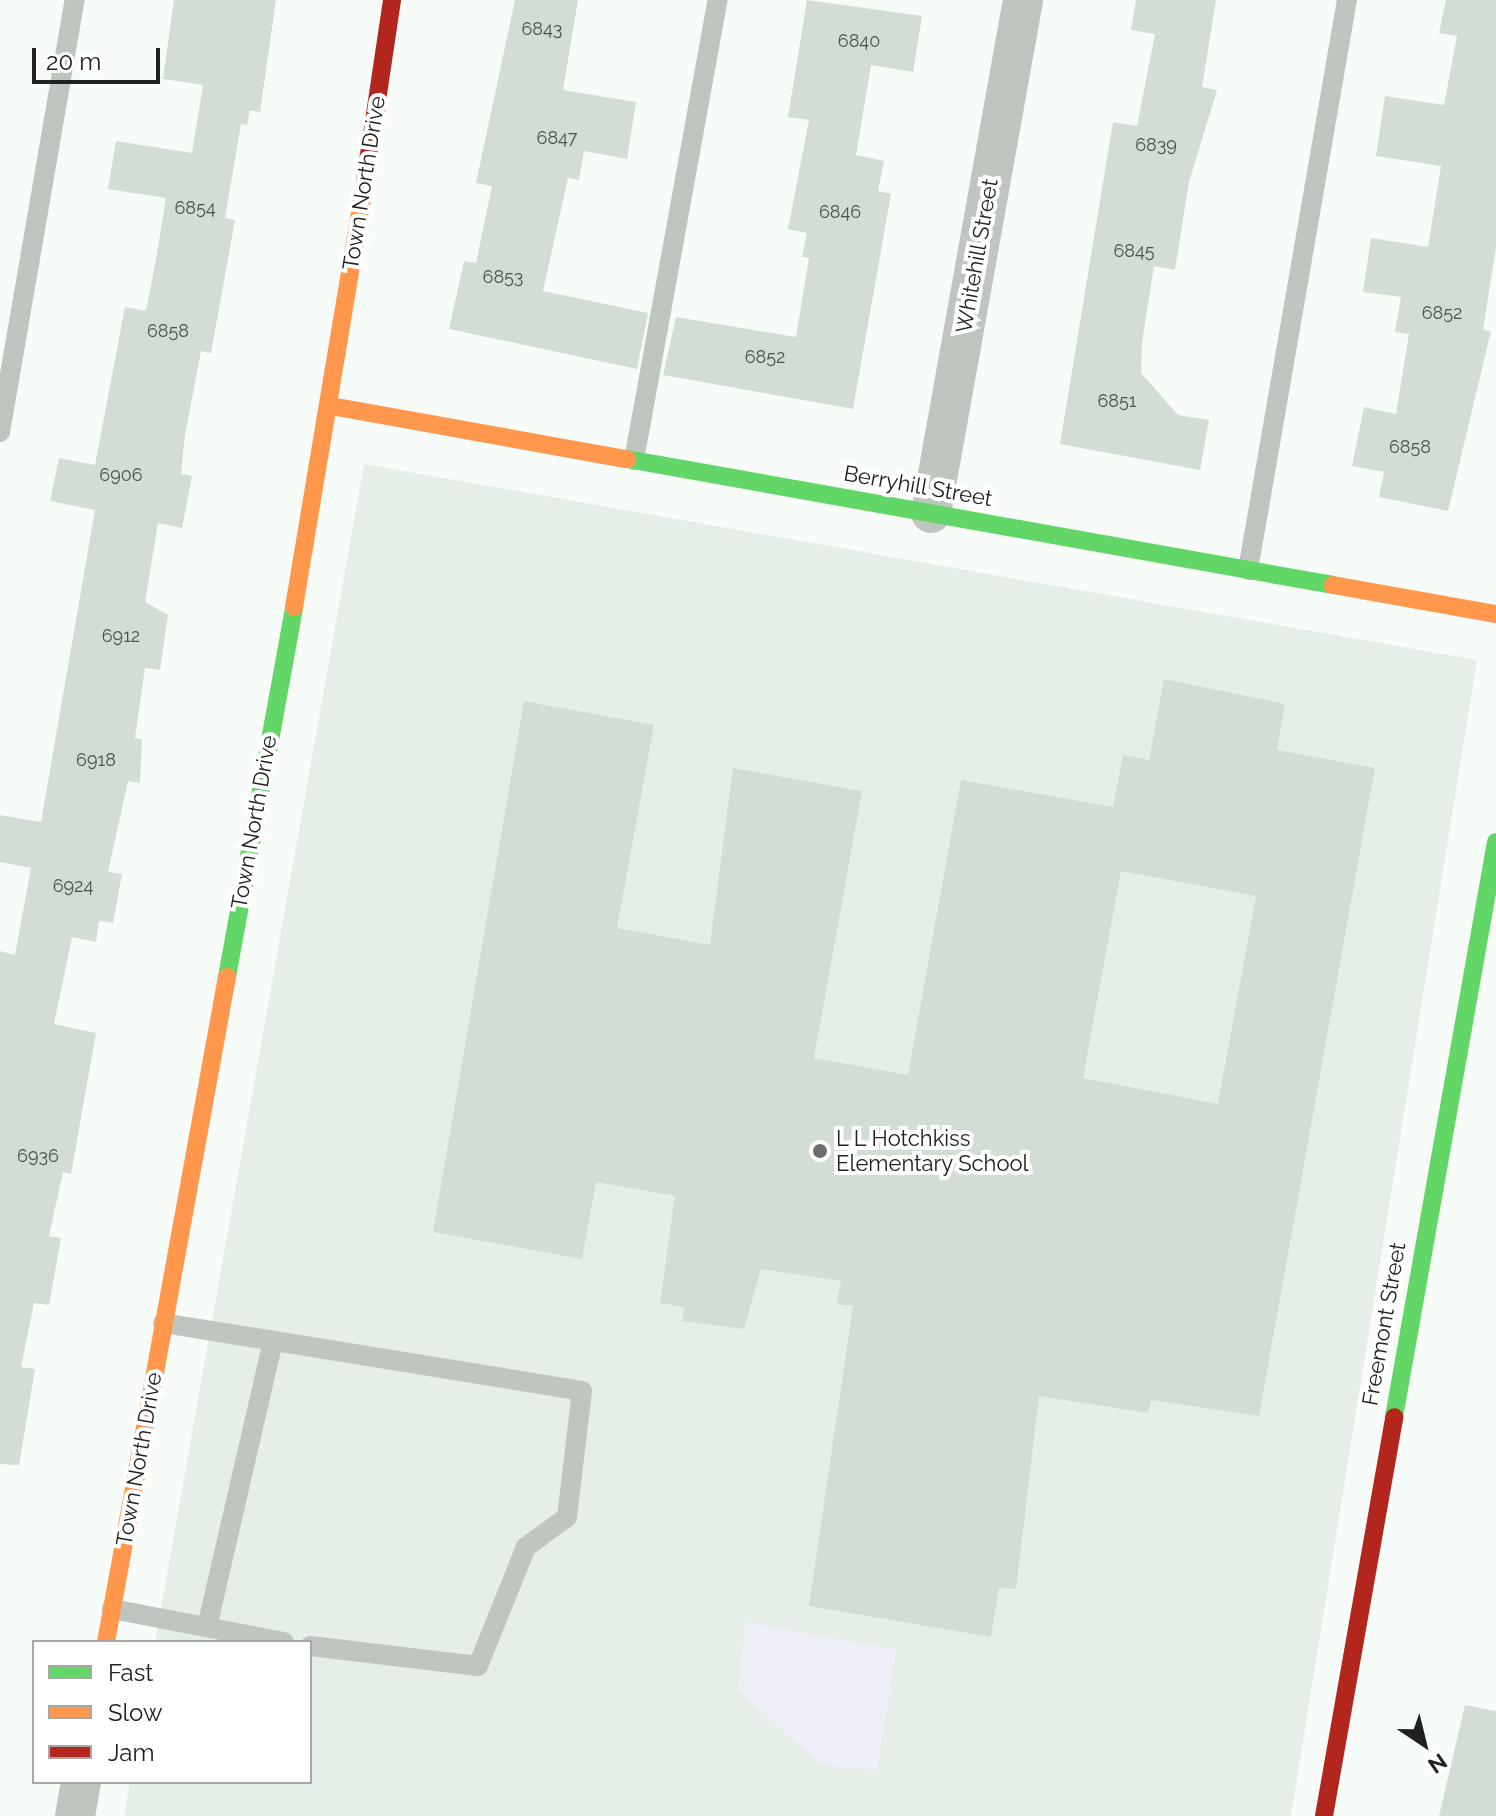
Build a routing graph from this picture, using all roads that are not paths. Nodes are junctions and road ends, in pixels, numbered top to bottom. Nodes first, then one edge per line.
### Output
1 (75, 0) edge
2 (392, 0) edge
3 (718, 0) edge
4 (1023, 0) edge
5 (1347, 0) edge
6 (331, 406) junction
7 (0, 432) edge
8 (634, 460) junction
9 (931, 513) junction
10 (1248, 570) junction
11 (1496, 614) edge
12 (1496, 842) edge
13 (1487, 926) edge
14 (163, 1323) junction
15 (273, 1341) junction
16 (112, 1609) junction
17 (207, 1627) junction
18 (106, 1640) edge
19 (274, 1640) edge
20 (312, 1646) edge
21 (81, 1784) edge
22 (75, 1816) edge
23 (1324, 1816) edge

1 - 7 lane
2 - 6 street, Town North Drive
3 - 8 lane
4 - 9 street, Whitehill Street
5 - 10 lane
6 - 8 street, Berryhill Street
6 - 14 street, Town North Drive
8 - 9 street, Berryhill Street
9 - 10 street, Berryhill Street
10 - 11 street, Berryhill Street
12 - 13 street, Freemont Street
13 - 23 street, Freemont Street
14 - 15 lane
14 - 16 street, Town North Drive
15 - 17 lane
15 - 20 lane
16 - 17 lane
16 - 18 street, Town North Drive
17 - 19 lane
21 - 22 street

